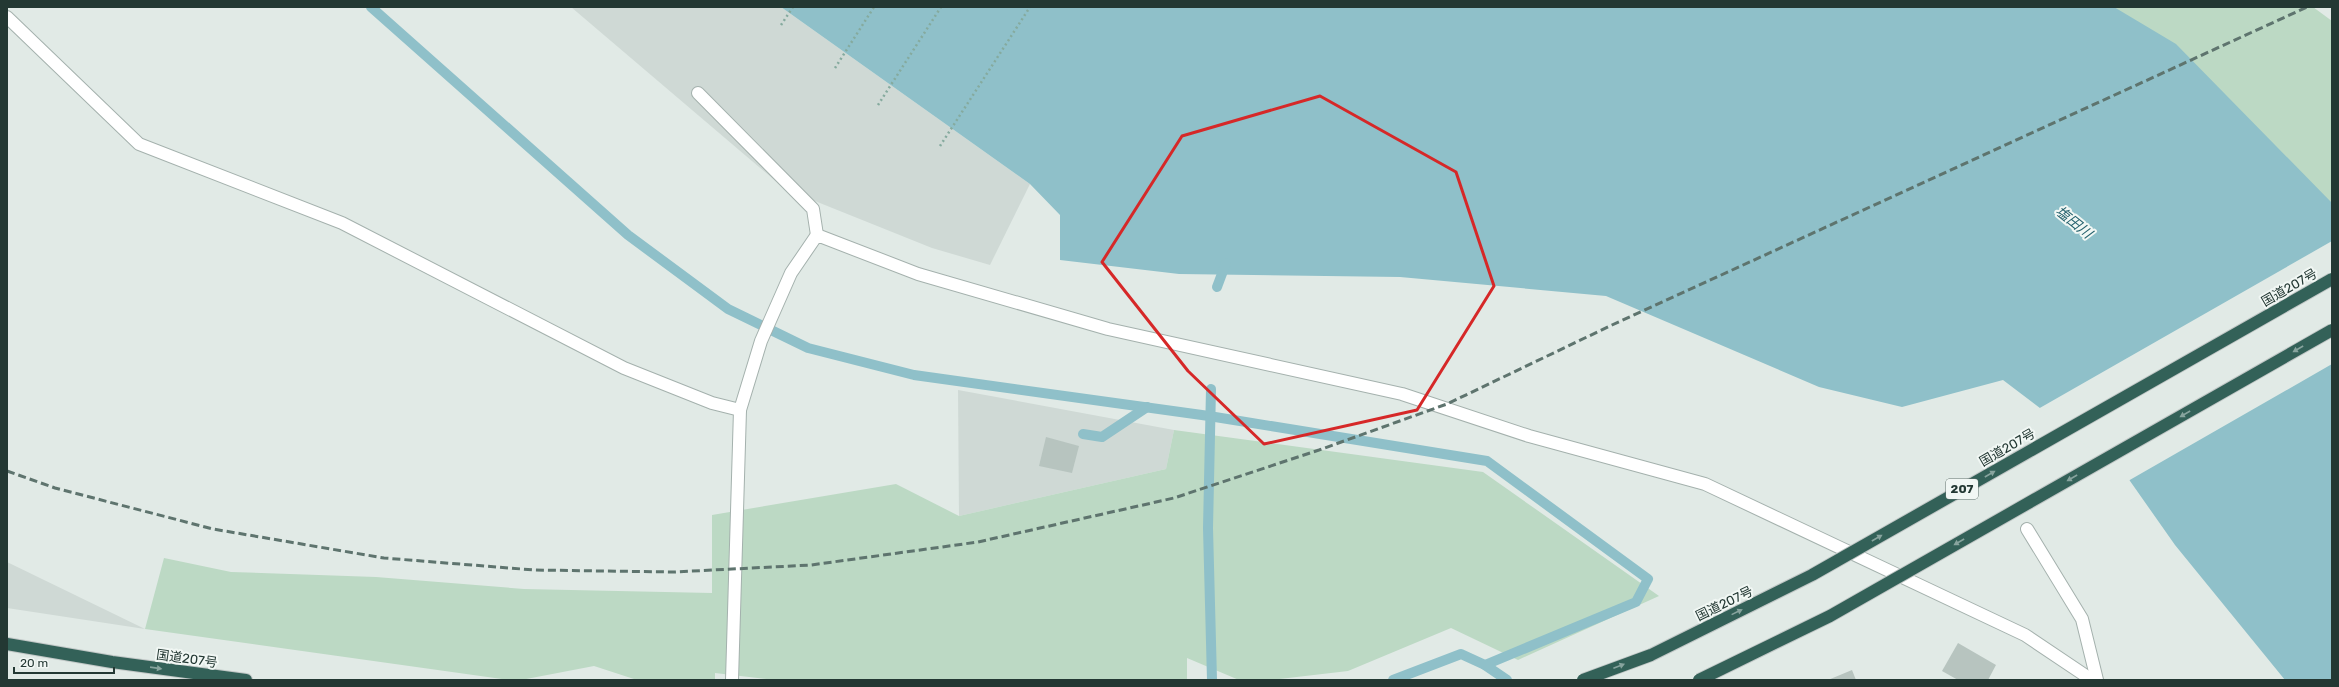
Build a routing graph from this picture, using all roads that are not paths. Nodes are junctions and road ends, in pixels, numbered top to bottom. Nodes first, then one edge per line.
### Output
1 (7, 17) edge
2 (698, 93) dead end
3 (817, 235) junction
4 (2332, 279) edge
5 (2332, 330) edge
6 (740, 410) junction
7 (2027, 529) dead end
8 (7, 644) edge
9 (246, 680) edge
10 (732, 680) edge
11 (1583, 680) edge
12 (1699, 680) edge
13 (2092, 680) edge
14 (2096, 680) edge

1 - 6 street
2 - 3 street
3 - 6 street
3 - 13 street
11 -> 4 highway, 国道207号 / 207, bridge
5 -> 12 highway, bridge
6 - 10 street
7 - 14 street
8 -> 9 highway, 国道207号

